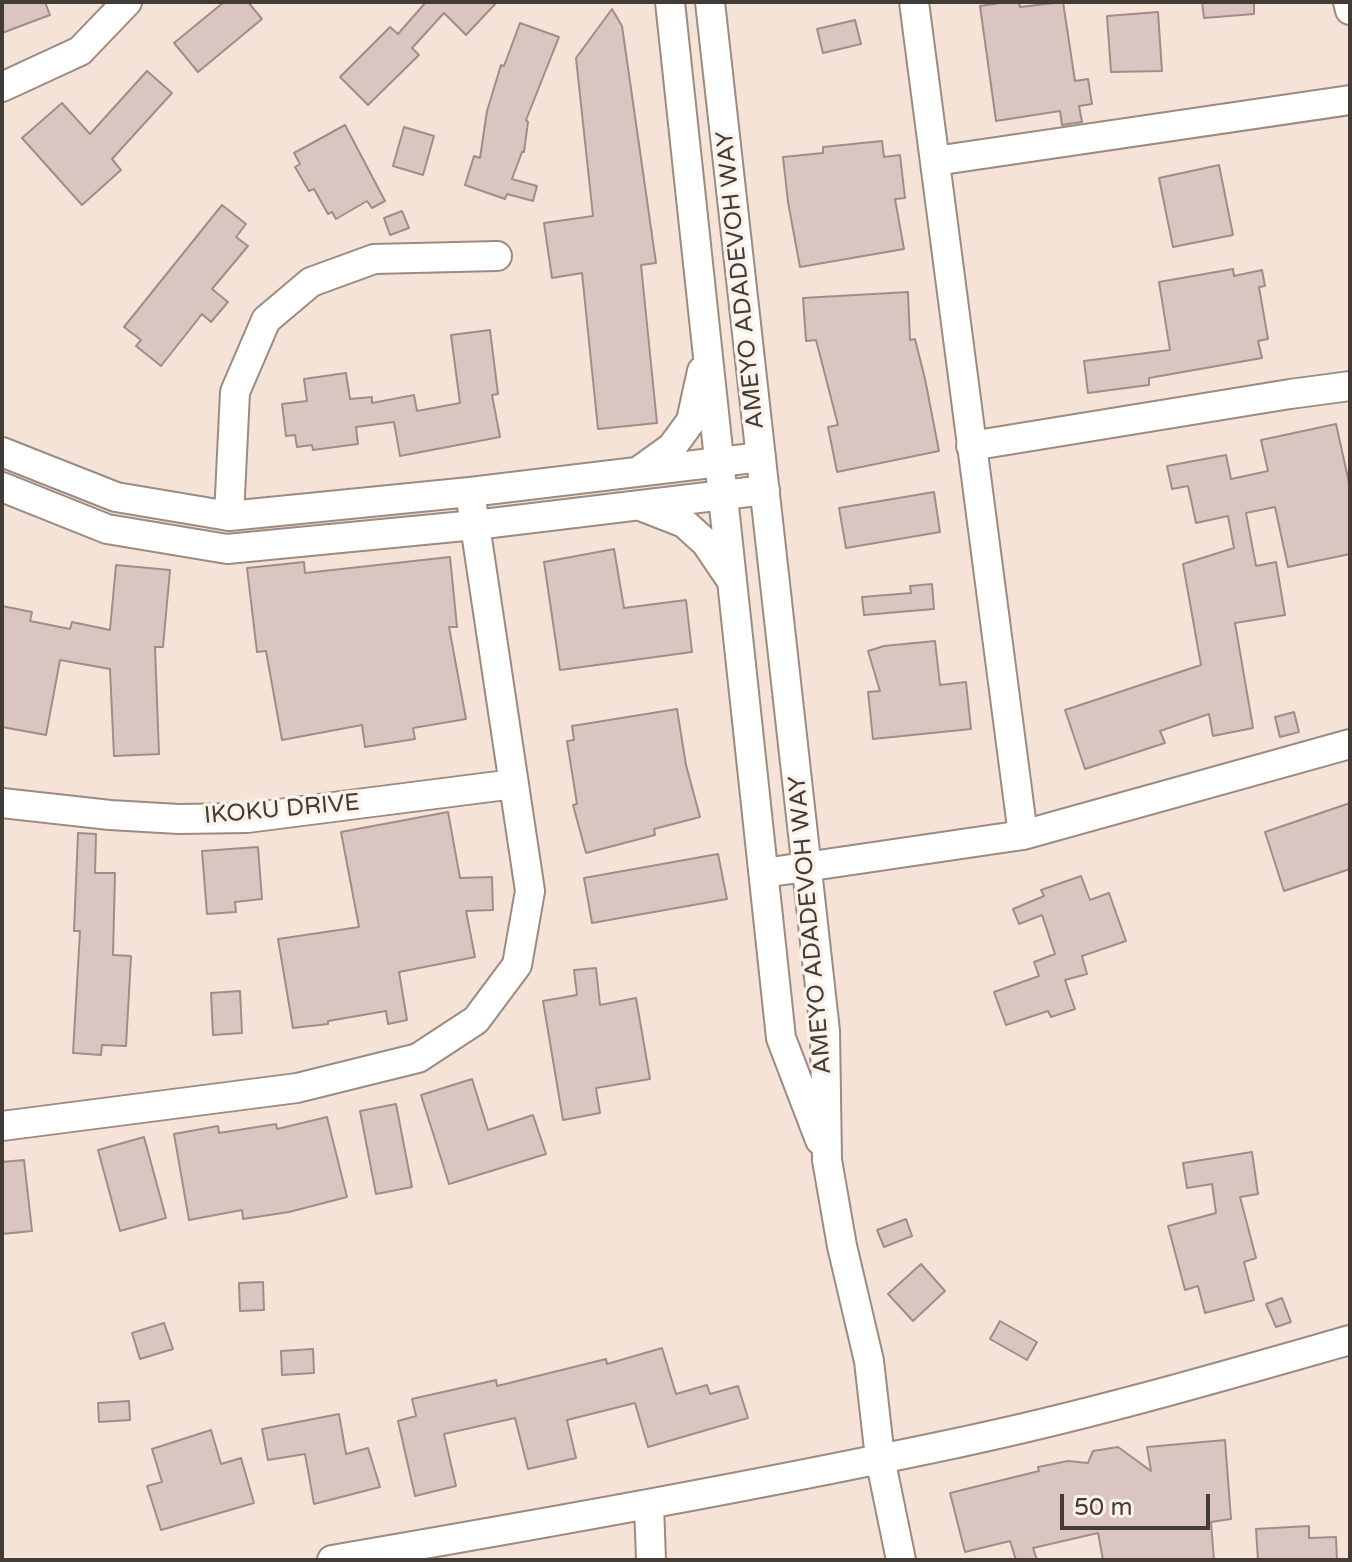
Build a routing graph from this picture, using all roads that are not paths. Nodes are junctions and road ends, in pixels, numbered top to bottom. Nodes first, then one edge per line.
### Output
1 (127, 2) edge
2 (670, 2) edge
3 (710, 2) edge
4 (914, 2) edge
5 (1348, 2) edge
6 (1350, 10) edge
7 (2, 87) edge
8 (1350, 100) edge
9 (935, 161) junction
10 (497, 256) dead end
11 (707, 347) junction
12 (1350, 386) edge
13 (971, 446) junction
14 (2, 452) edge
15 (761, 457) junction
16 (719, 462) junction
17 (637, 472) junction
18 (2, 487) edge
19 (765, 490) junction
20 (470, 492) junction
21 (723, 495) junction
22 (639, 505) junction
23 (229, 516) junction
24 (475, 525) junction
25 (732, 582) junction
26 (1350, 744) edge
27 (514, 784) junction
28 (2, 803) edge
29 (1023, 835) junction
30 (807, 866) junction
31 (764, 873) junction
32 (2, 1126) edge
33 (827, 1160) junction
34 (1350, 1340) edge
35 (880, 1458) junction
36 (649, 1505) junction
37 (332, 1560) edge
38 (651, 1560) edge
39 (901, 1560) edge

1 - 7 street
2 - 11 street, AMEYO ADADEVOH WAY
3 - 15 street, AMEYO ADADEVOH WAY
4 - 9 street
5 - 6 street
8 - 9 street
9 - 13 street
10 - 23 street
11 - 16 street, AMEYO ADADEVOH WAY
11 - 17 street
12 - 13 street
13 - 29 street
14 - 23 street
15 - 16 street
15 - 19 street, AMEYO ADADEVOH WAY
16 - 17 street
16 - 21 street, AMEYO ADADEVOH WAY
17 - 20 street
18 - 24 street
19 - 21 street
19 - 30 street, AMEYO ADADEVOH WAY
20 - 23 street
20 - 24 street
21 - 22 street
21 - 25 street, AMEYO ADADEVOH WAY
22 - 24 street
22 - 25 street
24 - 27 street
25 - 31 street, AMEYO ADADEVOH WAY
26 - 29 street
27 - 28 street, IKOKU DRIVE
27 - 32 street
29 - 30 street
30 - 31 street
30 - 33 street, AMEYO ADADEVOH WAY
31 - 33 street, AMEYO ADADEVOH WAY
33 - 35 street
34 - 35 street
35 - 36 street
35 - 39 street
36 - 37 street
36 - 38 street

